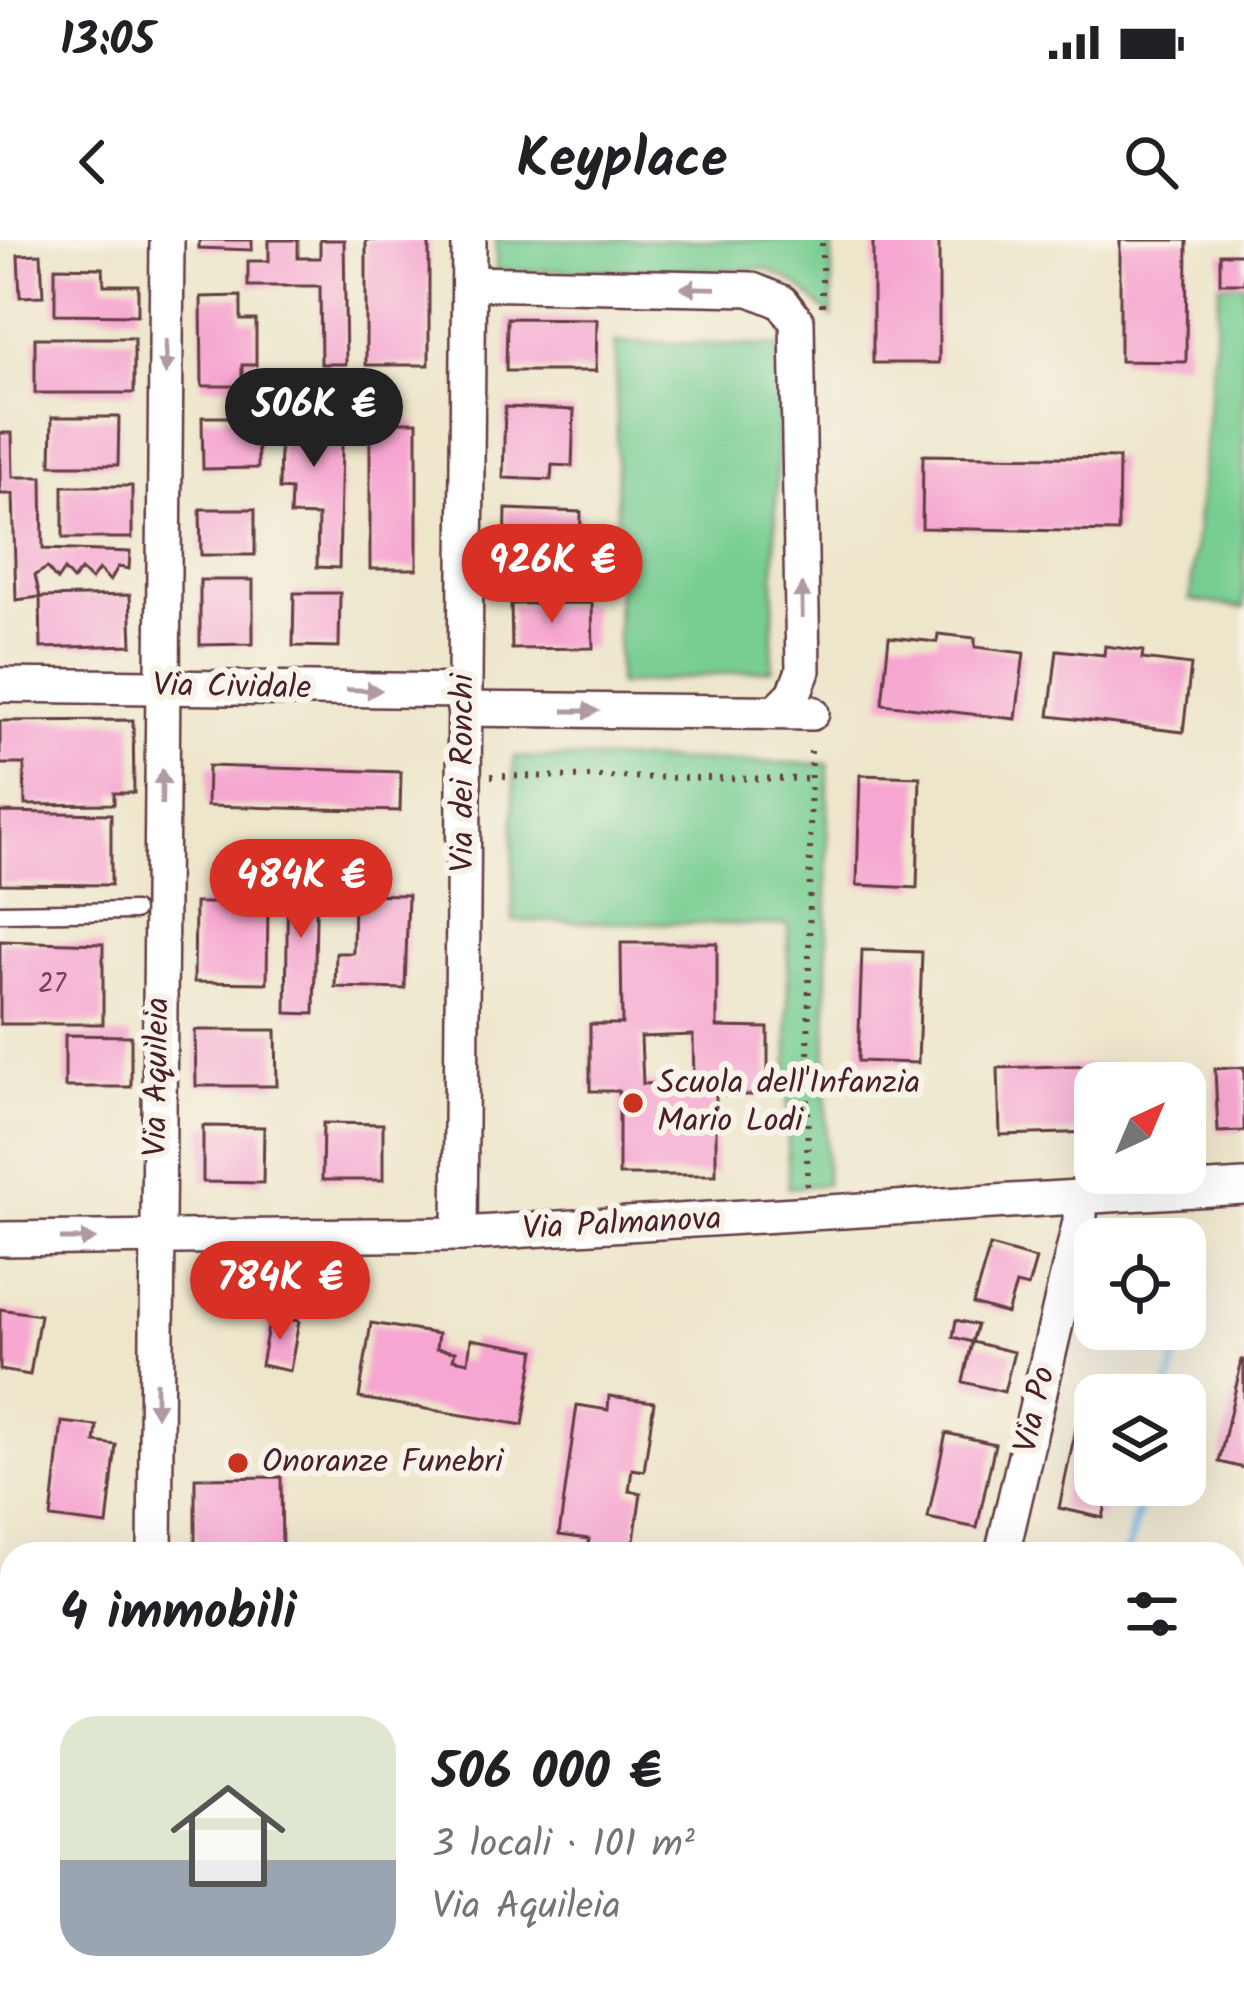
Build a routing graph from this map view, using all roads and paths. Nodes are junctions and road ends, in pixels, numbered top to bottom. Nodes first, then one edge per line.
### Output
1 (167, 240) edge
2 (469, 240) edge
3 (469, 283) junction
4 (0, 686) edge
5 (163, 687) junction
6 (464, 700) junction
7 (795, 711) junction
8 (465, 776) junction
9 (811, 779) junction
10 (134, 911) dead end
11 (0, 913) edge
12 (1244, 1187) edge
13 (1080, 1195) junction
14 (807, 1214) junction
15 (460, 1234) junction
16 (0, 1239) edge
17 (156, 1240) junction
18 (155, 1542) edge
19 (1005, 1542) edge

1 -> 5 street, Via Aquileia
2 - 3 street, Via dei Ronchi
3 - 6 street, Via dei Ronchi
7 -> 3 street
4 - 5 street, Via Cividale
5 -> 6 street, Via Cividale
17 -> 5 street, Via Aquileia
6 -> 7 street, Via Cividale
6 - 8 street, Via dei Ronchi
7 - 9 path
8 - 9 path
8 - 15 street, Via dei Ronchi
9 - 14 path
10 - 11 lane
12 - 13 street, Via Palmanova
13 - 14 street, Via Palmanova
13 - 19 street, Via Po
14 - 15 street, Via Palmanova
15 - 17 street, Via Palmanova
16 -> 17 street, Via Palmanova
17 -> 18 street, Via Aquileia

